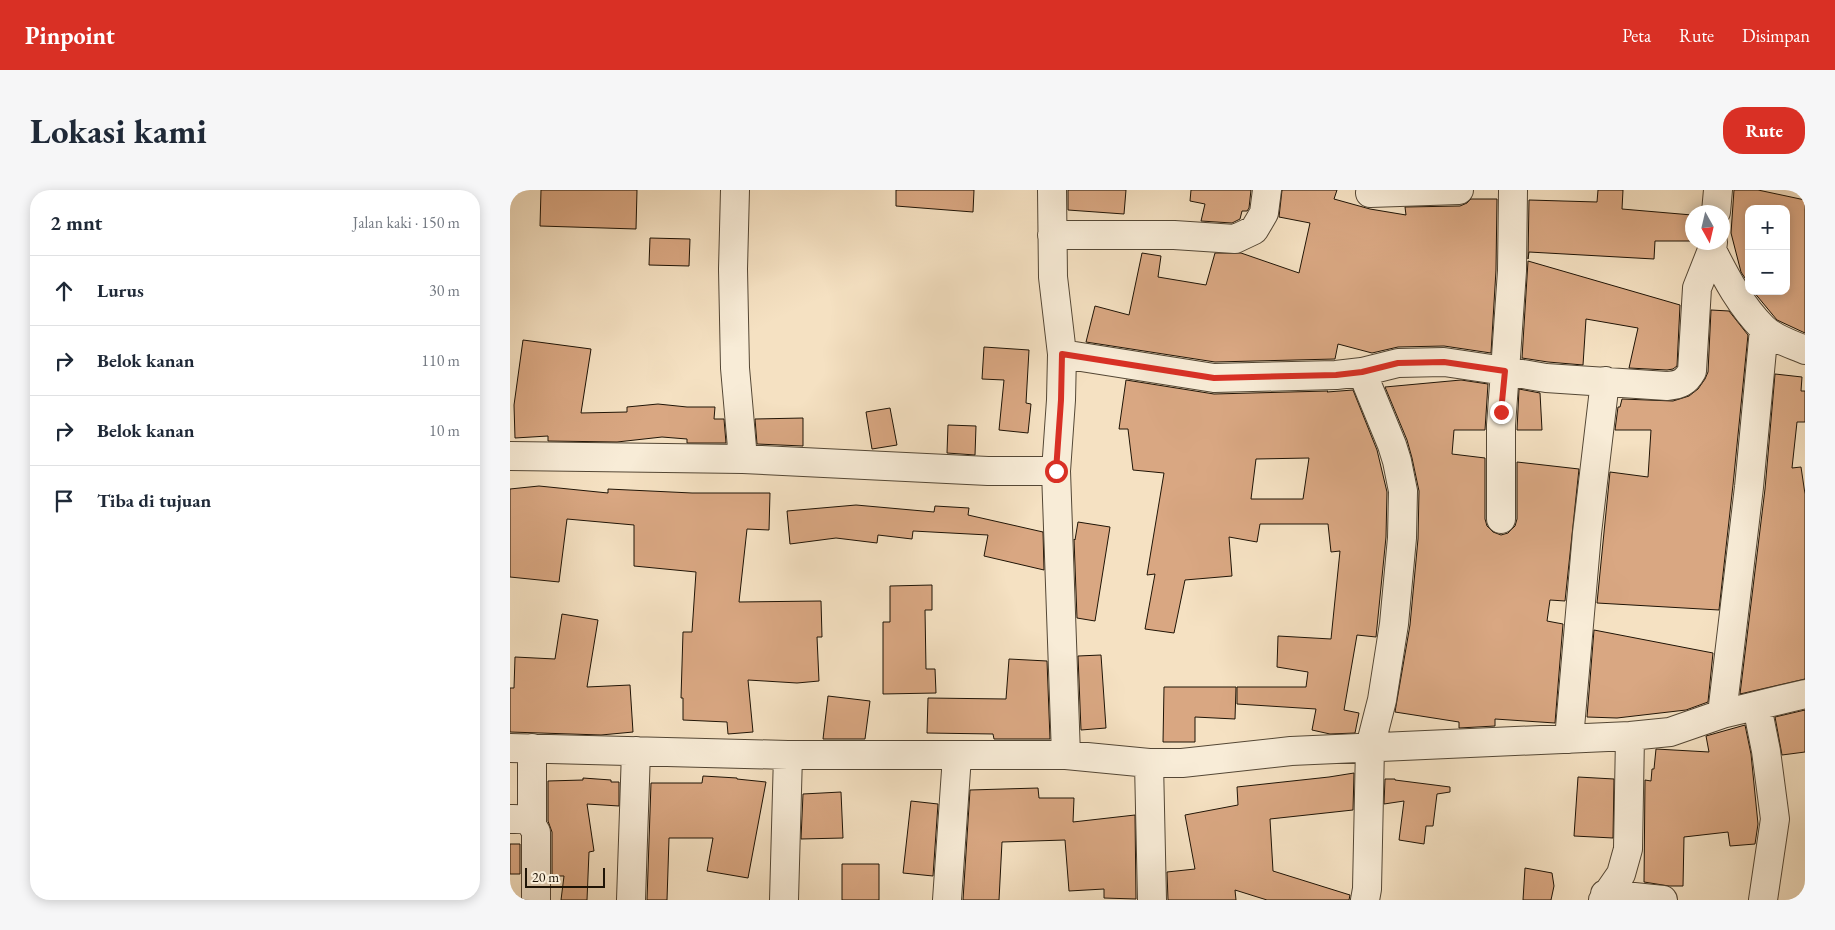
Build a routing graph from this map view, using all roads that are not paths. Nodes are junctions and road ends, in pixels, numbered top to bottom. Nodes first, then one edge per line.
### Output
1 (734, 190) edge
2 (1052, 190) edge
3 (1267, 190) edge
4 (1459, 190) edge
5 (1513, 190) edge
6 (1718, 190) edge
7 (1370, 193) dead end
8 (1717, 205) edge
9 (1052, 235) junction
10 (1711, 250) edge
11 (1714, 250) edge
12 (1764, 329) junction
13 (1805, 350) edge
14 (1062, 354) junction
15 (1505, 371) junction
16 (1362, 372) junction
17 (1605, 381) junction
18 (510, 456) edge
19 (743, 459) junction
20 (1056, 471) junction
21 (1502, 519) dead end
22 (1805, 694) edge
23 (1758, 706) junction
24 (1722, 714) junction
25 (1630, 736) junction
26 (1569, 739) junction
27 (1370, 747) junction
28 (521, 748) edge
29 (636, 751) junction
30 (788, 755) junction
31 (1066, 755) junction
32 (956, 756) junction
33 (1149, 763) junction
34 (521, 821) edge
35 (1604, 897) edge
36 (536, 900) edge
37 (631, 900) edge
38 (784, 900) edge
39 (947, 900) edge
40 (1152, 900) edge
41 (1365, 900) edge
42 (1663, 900) edge
43 (1763, 900) edge

1 - 19 street
2 - 9 street
3 - 9 street
4 - 7 street
5 - 15 street
6 - 8 street
9 - 14 street
10 - 17 street
11 - 12 street
12 - 13 street
12 - 24 street
14 - 16 street
14 - 20 street
15 - 16 street
15 - 17 street
15 - 21 street
16 - 27 street
17 - 26 street
18 - 19 street
19 - 20 street
20 - 31 street
22 - 23 street
23 - 24 street
23 - 43 street
24 - 25 street
25 - 26 street
25 - 35 street
26 - 27 street
27 - 33 street
27 - 41 street
28 - 29 street
28 - 34 street
29 - 30 street
29 - 37 street
30 - 32 street
30 - 38 street
31 - 32 street
31 - 33 street
32 - 39 street
33 - 40 street
34 - 36 street
35 - 42 street

